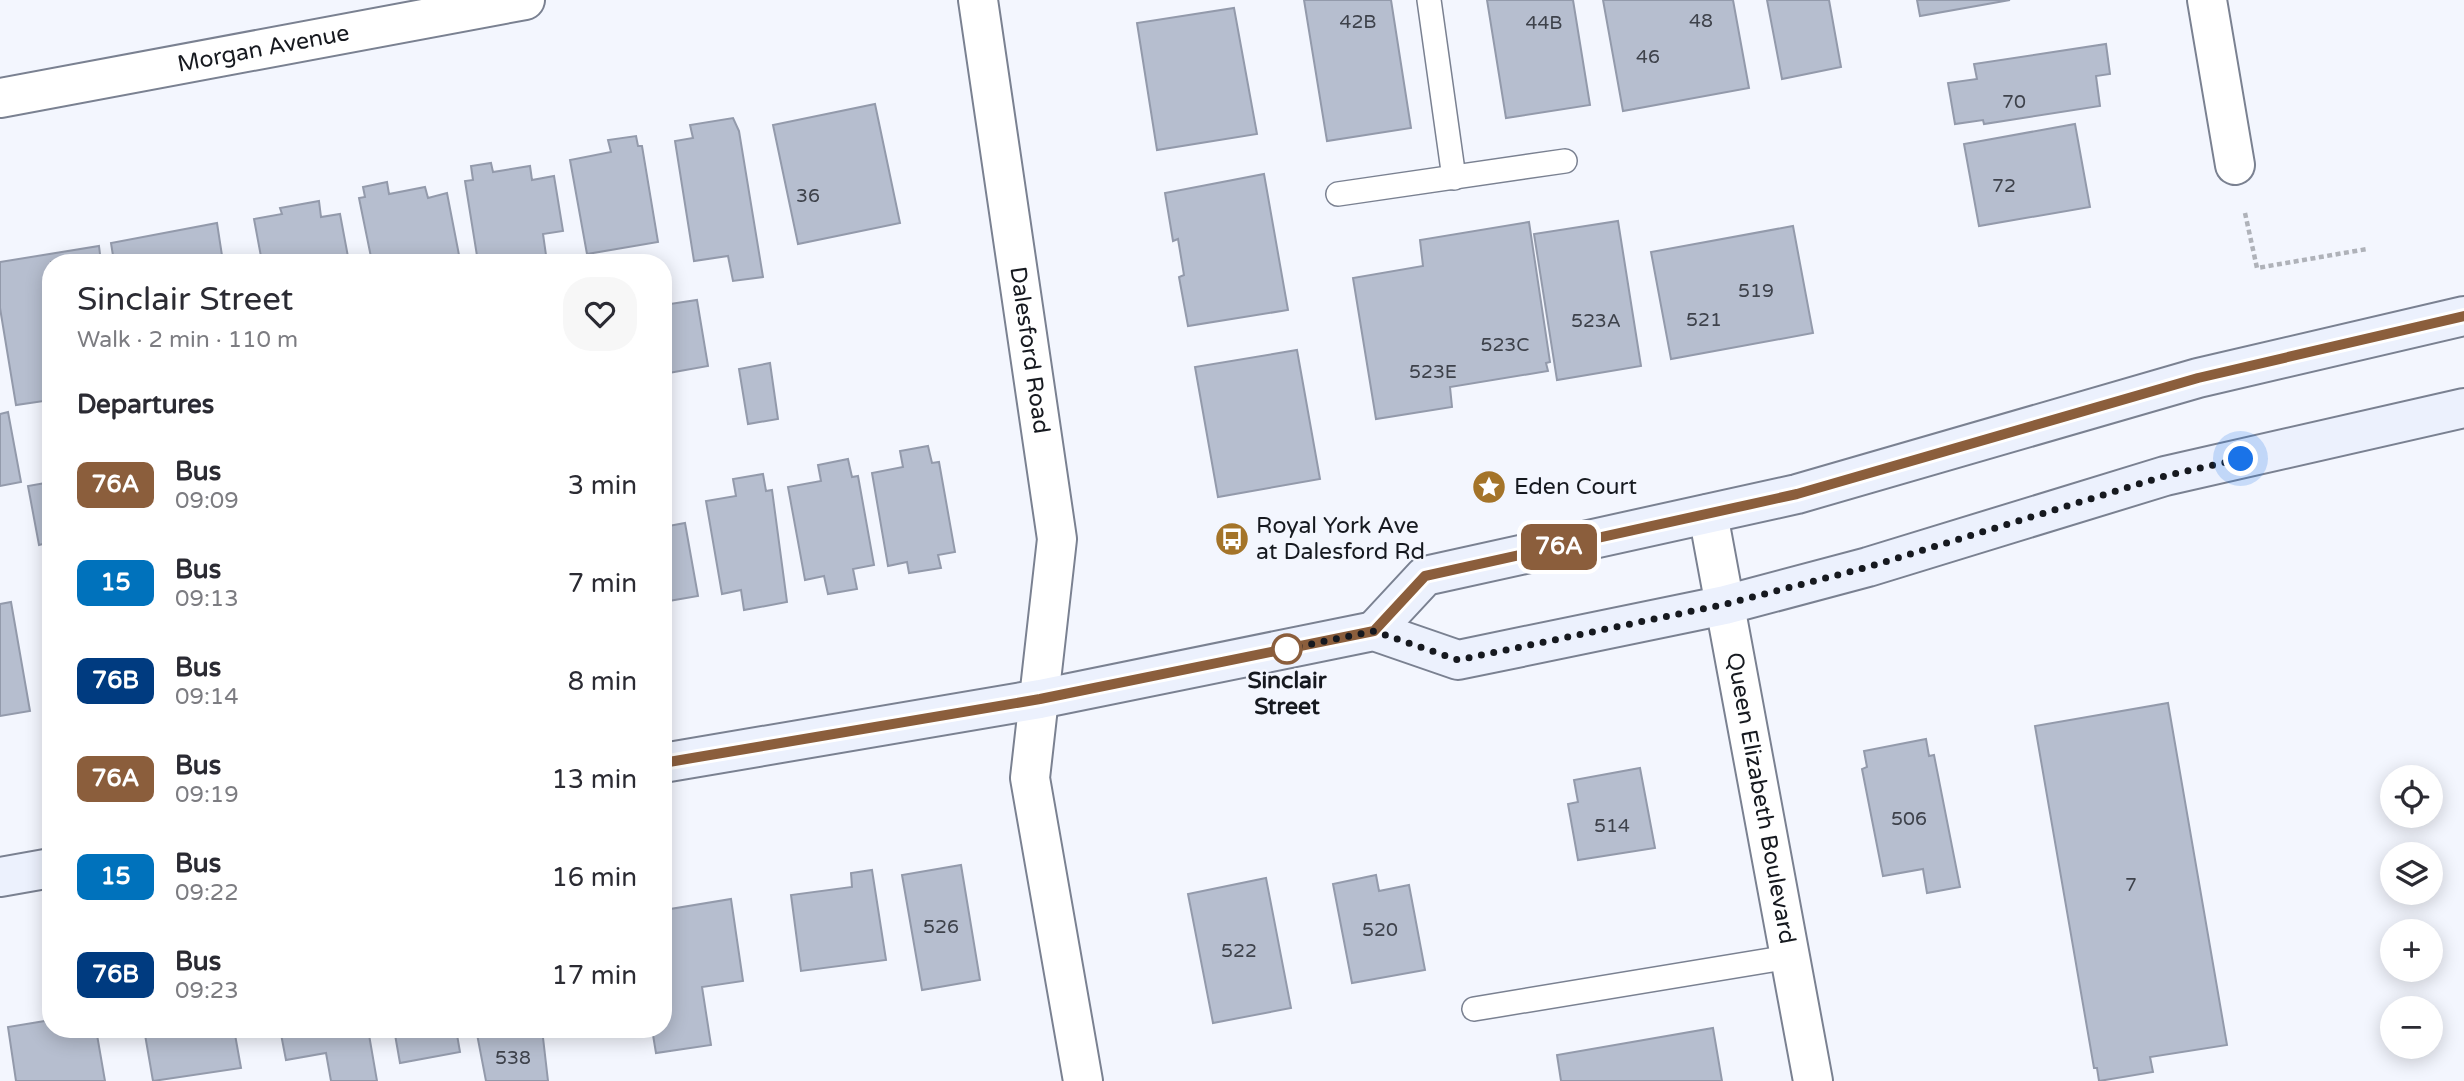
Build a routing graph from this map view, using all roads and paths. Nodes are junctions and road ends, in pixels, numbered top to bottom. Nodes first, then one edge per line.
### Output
1 (525, 0) edge
2 (978, 0) edge
3 (1429, 0) edge
4 (2207, 0) edge
5 (0, 98) edge
6 (1565, 162) dead end
7 (2235, 165) dead end
8 (1454, 178) junction
9 (1338, 194) dead end
10 (2367, 249) dead end
11 (2257, 268) dead end
12 (2446, 319) edge
13 (2453, 410) edge
14 (1708, 514) junction
15 (1726, 604) junction
16 (1374, 631) junction
17 (1040, 699) junction
18 (672, 761) edge
19 (42, 870) edge
20 (0, 877) edge
21 (1789, 957) junction
22 (1474, 1009) dead end
23 (1083, 1081) edge
24 (1814, 1081) edge

1 - 5 street, Morgan Avenue
2 - 17 street, Dalesford Road
3 - 8 lane
4 - 7 street
6 - 8 lane
8 - 9 lane
10 - 11 path
12 - 14 main road
13 - 15 main road
14 - 15 street, Queen Elizabeth Boulevard
14 - 16 main road
15 - 16 main road
15 - 21 street, Queen Elizabeth Boulevard
16 - 17 main road
17 - 18 main road
17 - 23 street
19 - 20 main road
21 - 22 lane
21 - 24 street, Queen Elizabeth Boulevard

